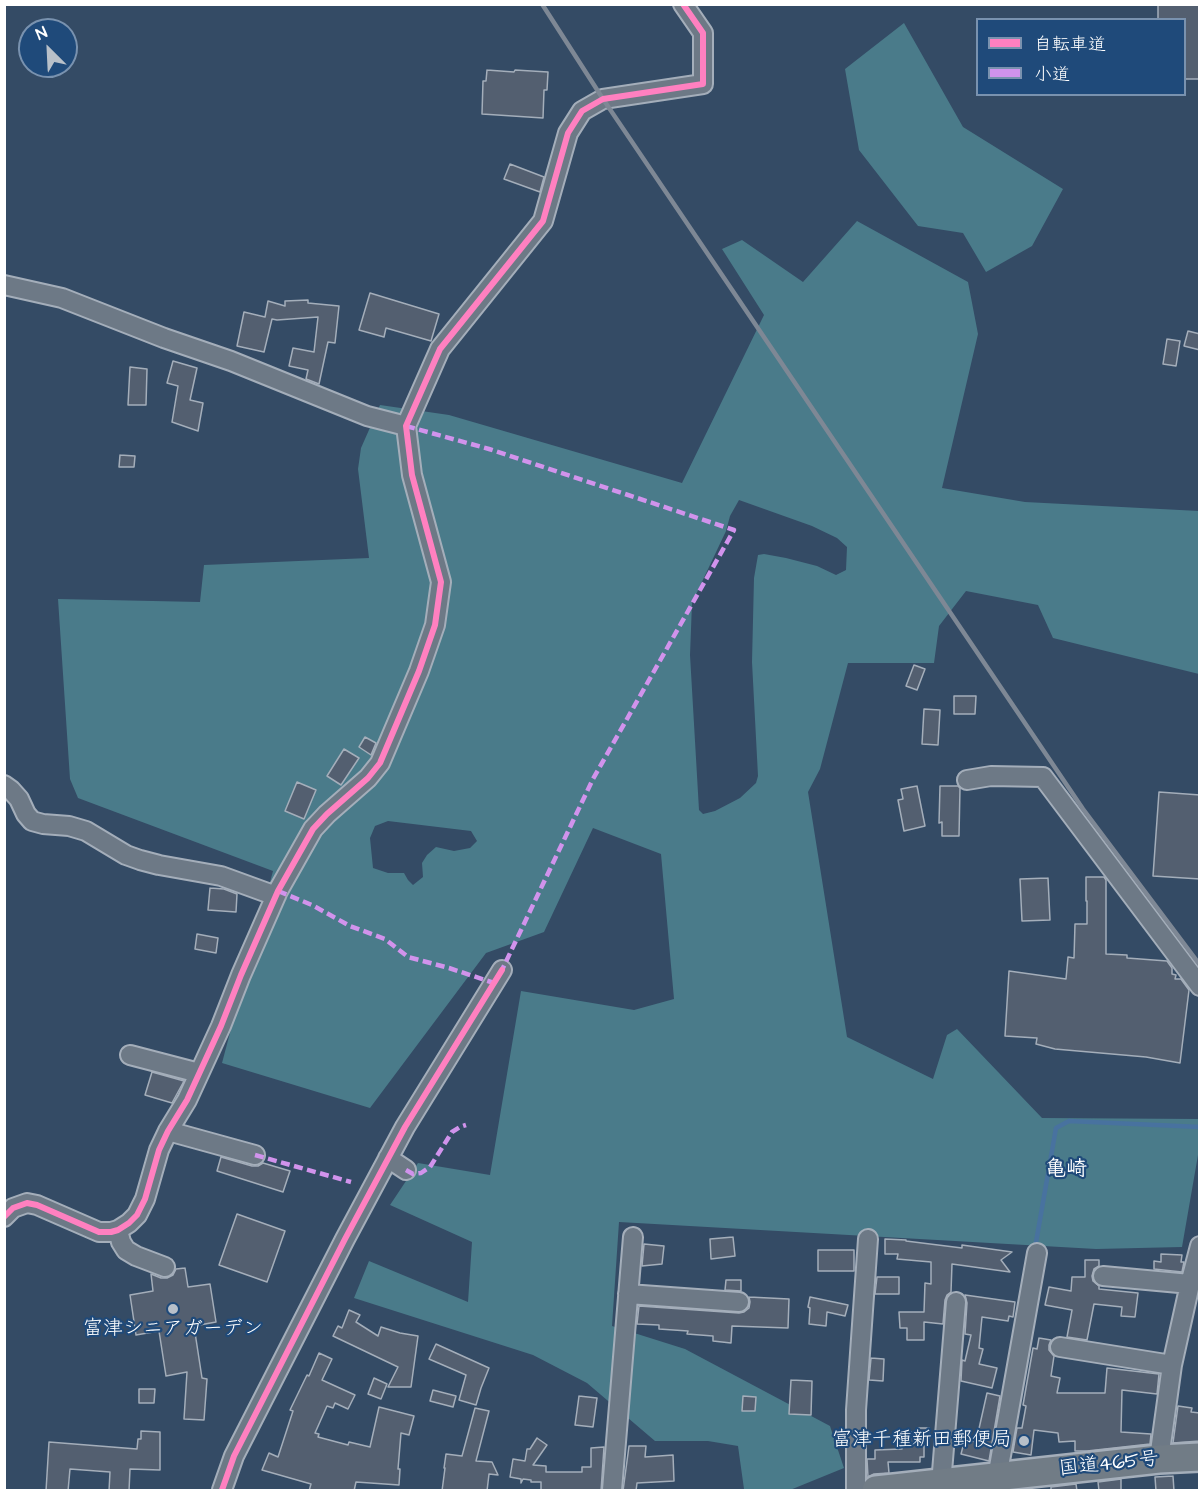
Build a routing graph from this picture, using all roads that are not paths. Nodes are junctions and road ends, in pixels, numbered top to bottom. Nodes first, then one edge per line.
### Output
1 (683, 4) edge
2 (4, 285) edge
3 (406, 426) junction
4 (967, 780) dead end
5 (4, 785) edge
6 (276, 896) junction
7 (502, 970) dead end
8 (1200, 987) edge
9 (130, 1055) dead end
10 (199, 1073) junction
11 (168, 1131) junction
12 (255, 1155) dead end
13 (388, 1158) junction
14 (406, 1170) dead end
15 (4, 1217) edge
16 (118, 1230) junction
17 (633, 1237) dead end
18 (868, 1239) dead end
19 (1200, 1246) edge
20 (1037, 1253) dead end
21 (165, 1267) dead end
22 (1103, 1276) dead end
23 (1190, 1284) junction
24 (628, 1294) junction
25 (739, 1302) dead end
26 (956, 1302) dead end
27 (1060, 1347) dead end
28 (1172, 1365) junction
29 (1200, 1457) edge
30 (1159, 1459) junction
31 (997, 1478) junction
32 (1033, 1482) edge
33 (941, 1484) junction
34 (222, 1491) edge
35 (612, 1491) edge
36 (856, 1491) edge
37 (876, 1491) edge

1 - 3 street
2 - 3 street
3 - 6 street
4 - 8 street
5 - 6 street
6 - 10 street
7 - 13 street
9 - 10 street
10 - 11 street
11 - 12 street
11 - 16 street
13 - 14 street
13 - 34 street
15 - 16 street
16 - 21 street
17 - 24 street
18 - 36 street
19 - 23 street
20 - 31 street
22 - 23 street
23 - 28 street
24 - 25 street
24 - 35 street
26 - 33 street
27 - 28 street
28 - 30 street
29 - 30 highway, 国道465号
30 - 32 highway, 国道465号
31 - 32 highway, 国道465号
31 - 33 highway, 国道465号
33 - 37 highway, 国道465号

